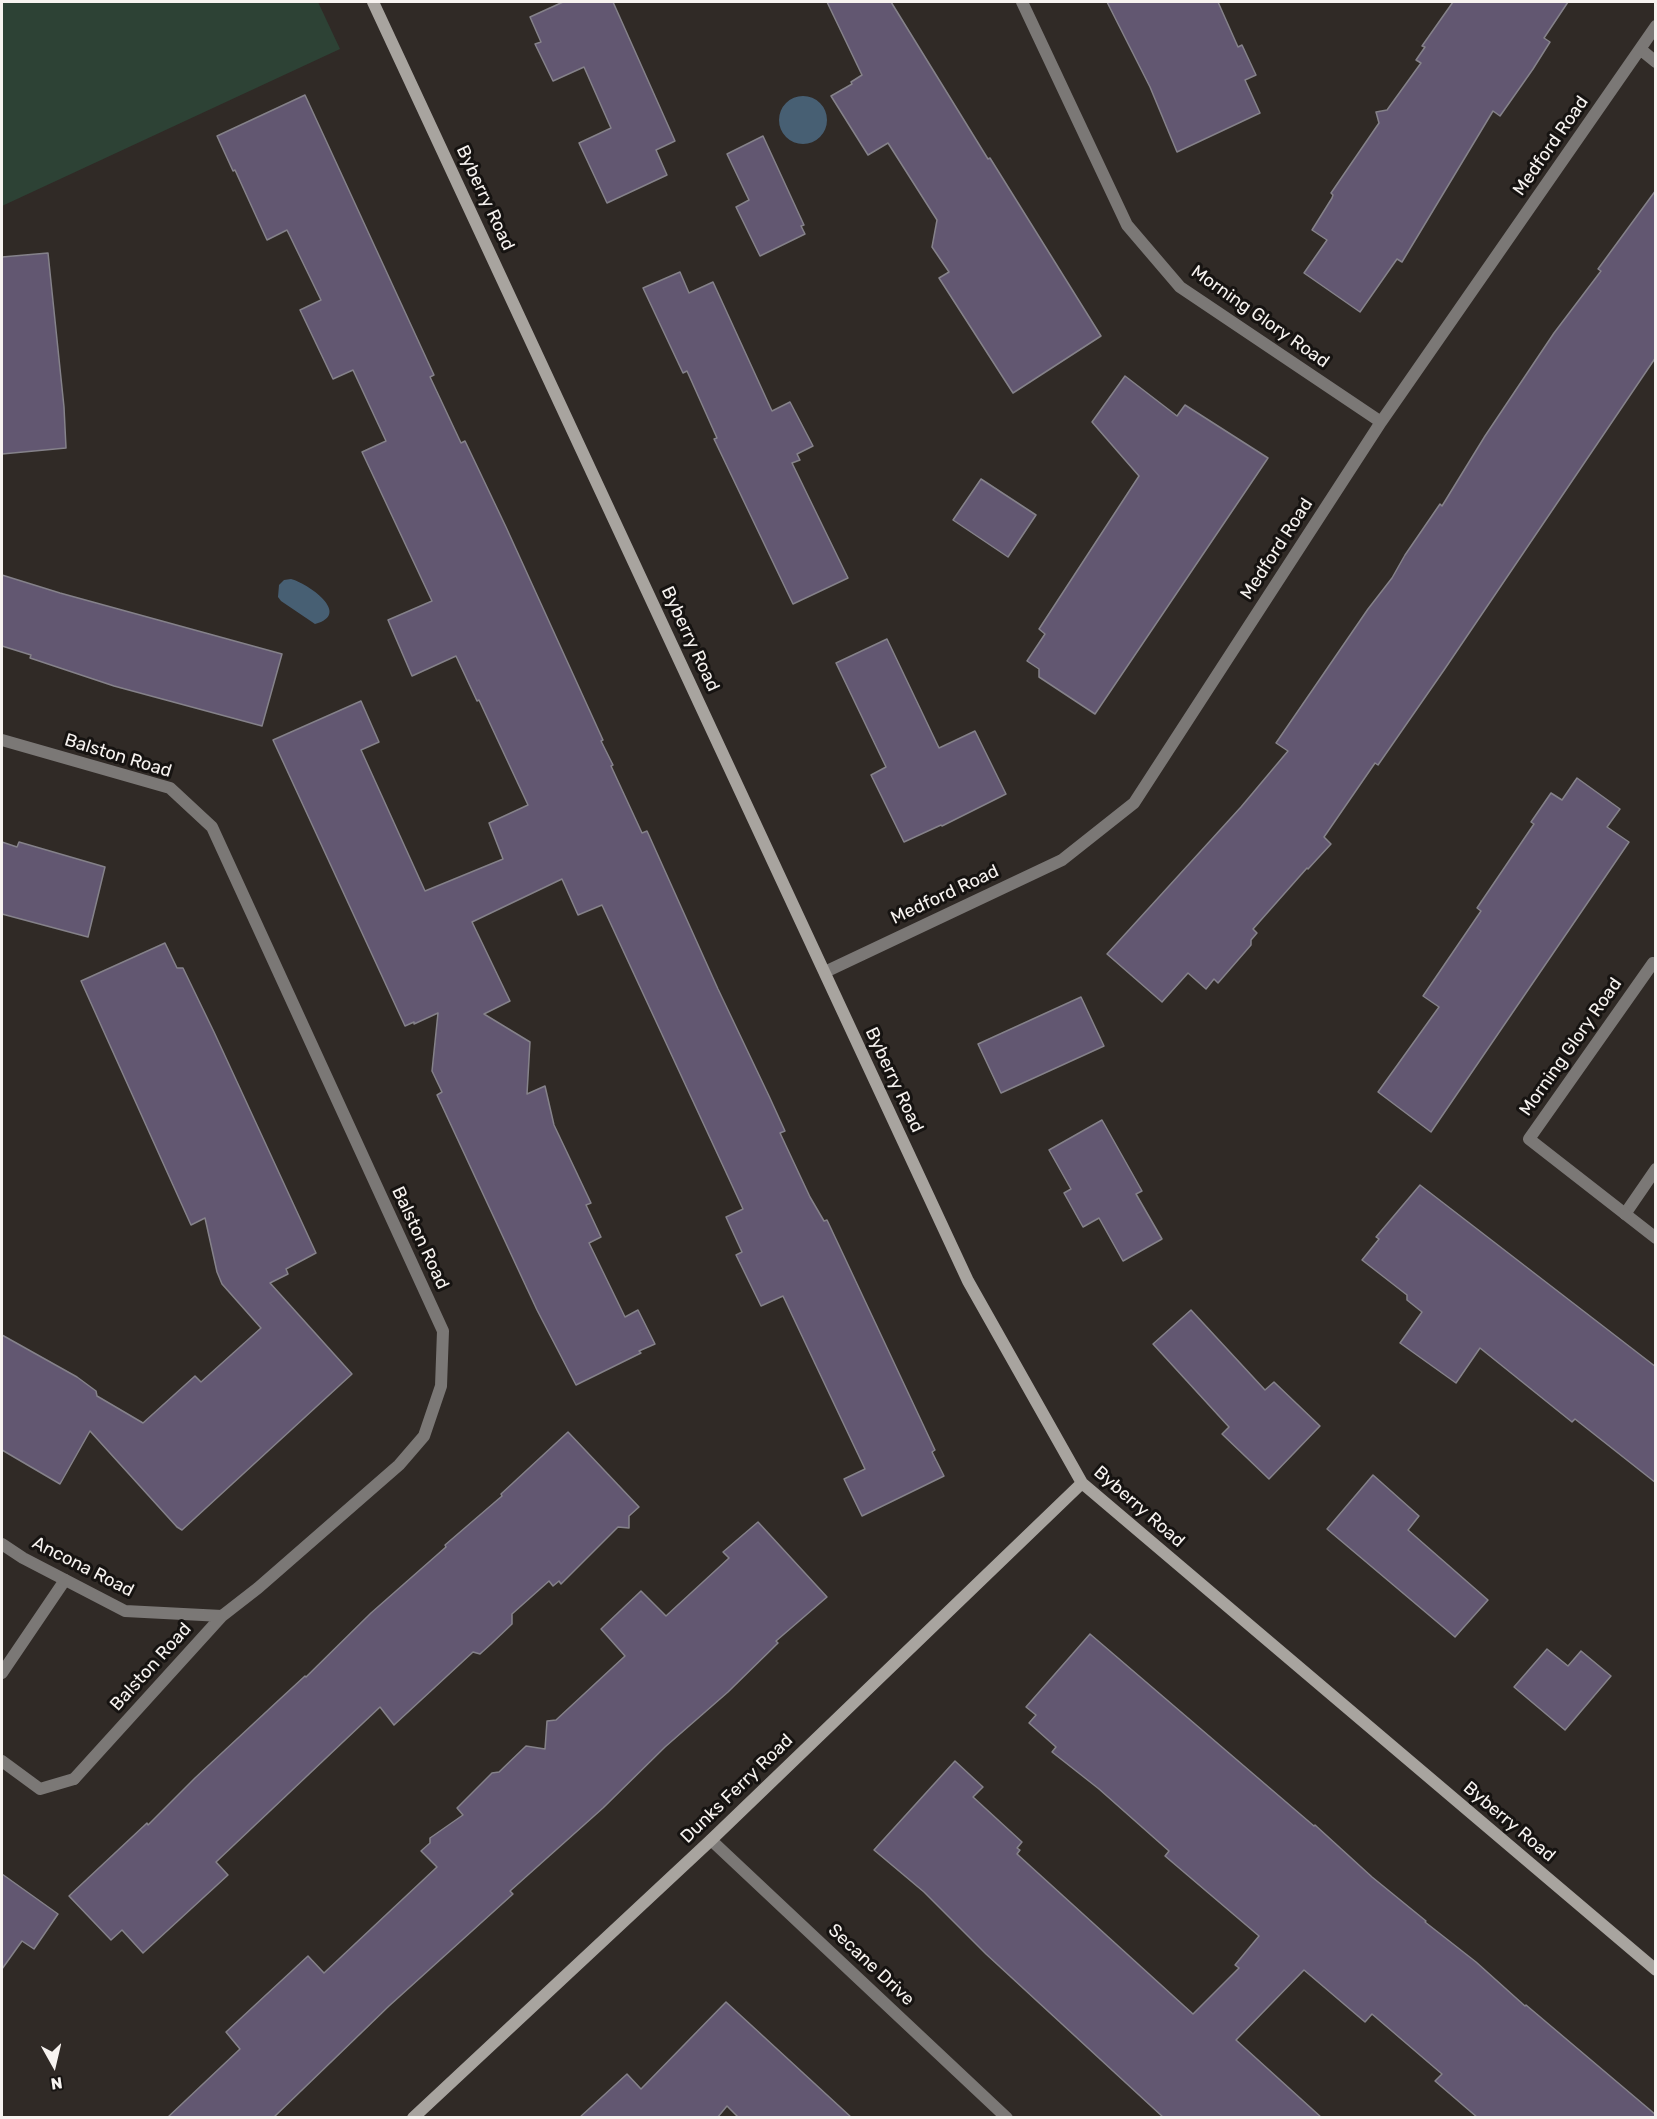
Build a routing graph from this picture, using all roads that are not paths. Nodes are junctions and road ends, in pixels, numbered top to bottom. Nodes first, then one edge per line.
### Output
1 (373, 2) edge
2 (1022, 2) edge
3 (1656, 26) edge
4 (1640, 49) junction
5 (1656, 62) edge
6 (1381, 422) junction
7 (2, 740) edge
8 (1654, 962) edge
9 (825, 972) junction
10 (1656, 1169) edge
11 (1625, 1214) junction
12 (1656, 1238) edge
13 (1082, 1483) junction
14 (2, 1545) edge
15 (65, 1580) junction
16 (222, 1616) junction
17 (2, 1673) edge
18 (2, 1761) edge
19 (711, 1840) junction
20 (1656, 1970) edge
21 (413, 2118) edge
22 (1008, 2118) edge

1 - 9 street, Byberry Road
2 - 6 street, Morning Glory Road
3 - 4 street, Medford Road
4 - 5 street
4 - 6 street, Medford Road
6 - 9 street, Medford Road
7 - 16 street, Balston Road
8 - 11 street, Morning Glory Road
9 - 13 street, Byberry Road
10 - 11 street
11 - 12 street, Morning Glory Road
13 - 19 street, Dunks Ferry Road
13 - 20 street, Byberry Road
14 - 15 street, Ancona Road
15 - 16 street, Ancona Road
15 - 17 street
16 - 18 street, Balston Road
19 - 21 street, Dunks Ferry Road
19 - 22 street, Secane Drive

